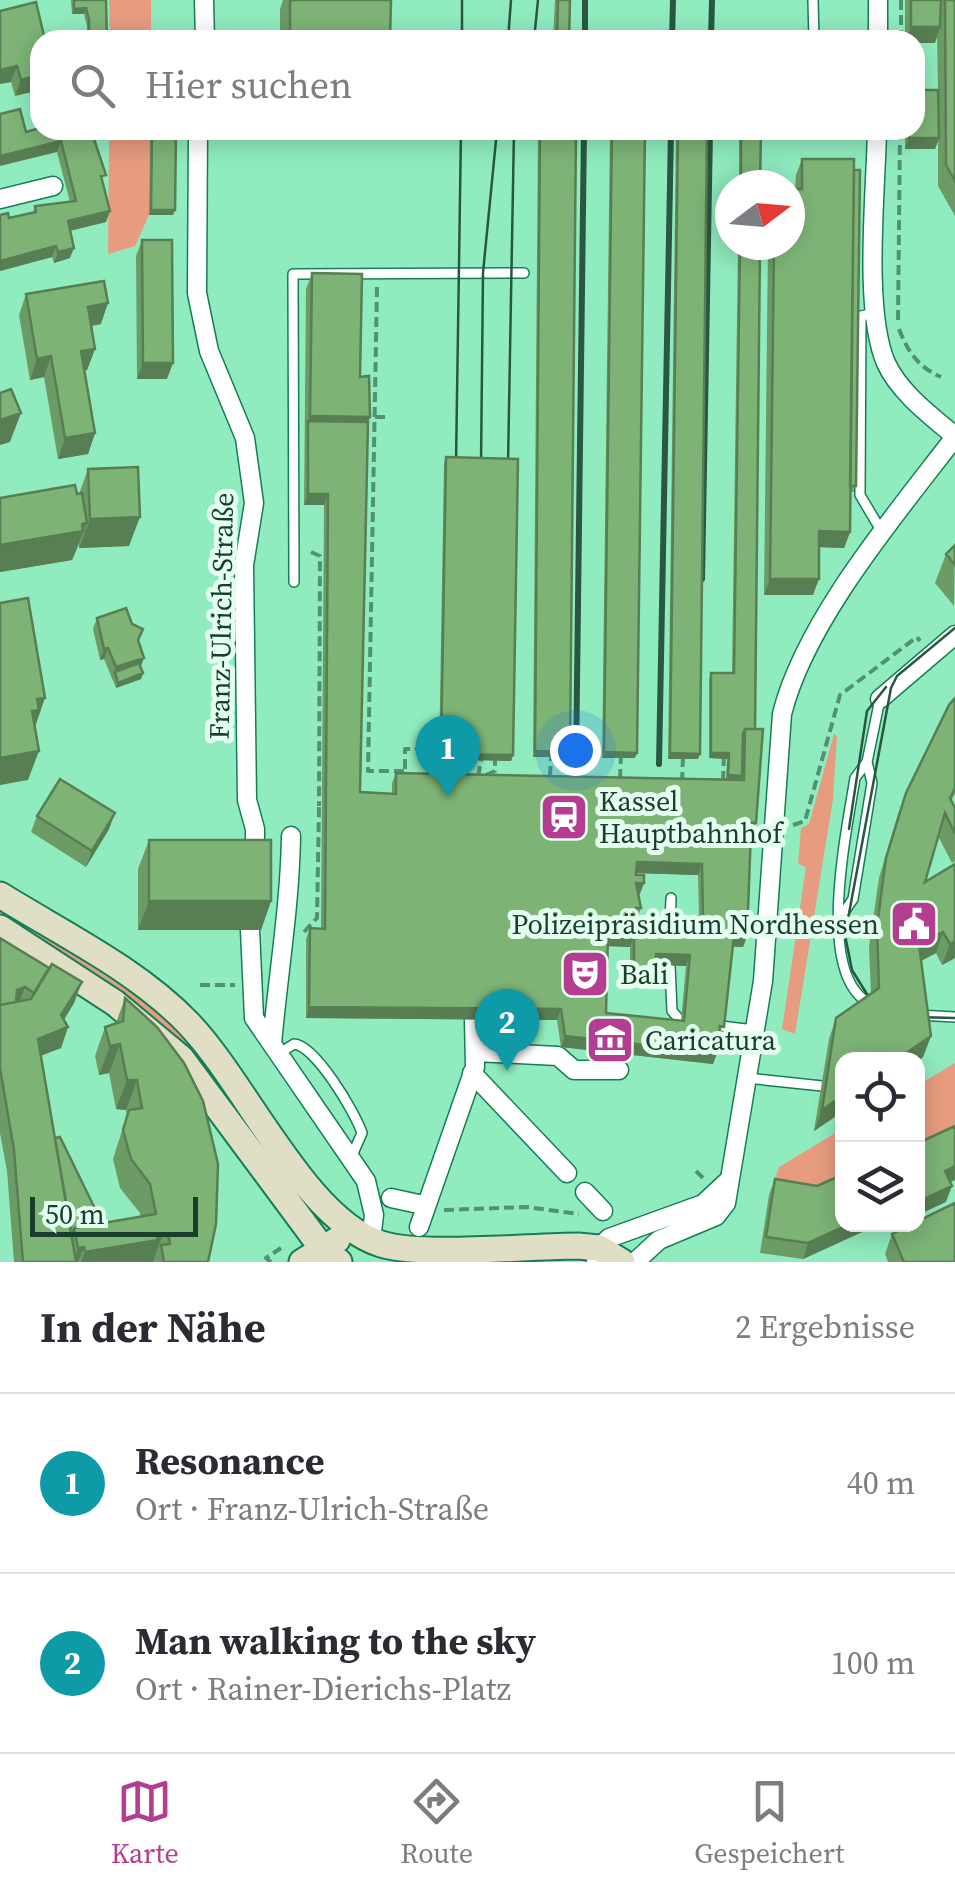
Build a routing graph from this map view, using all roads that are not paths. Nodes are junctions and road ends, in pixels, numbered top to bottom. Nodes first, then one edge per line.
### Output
1 (204, 0) edge
2 (814, 0) edge
3 (878, 0) edge
4 (205, 30) edge
5 (814, 30) edge
6 (878, 30) edge
7 (198, 140) edge
8 (877, 140) edge
9 (52, 186) dead end
10 (0, 199) edge
11 (524, 273) dead end
12 (876, 313) junction
13 (955, 437) edge
14 (882, 532) junction
15 (294, 582) dead end
16 (955, 635) edge
17 (880, 699) joint
18 (867, 762) junction
19 (292, 836) dead end
20 (254, 870) edge
21 (0, 895) edge
22 (671, 898) dead end
23 (842, 915) junction
24 (0, 928) edge
25 (670, 928) edge
26 (250, 930) edge
27 (670, 966) edge
28 (871, 1004) edge
29 (914, 1015) edge
30 (955, 1017) edge
31 (474, 1019) edge
32 (681, 1021) edge
33 (722, 1026) edge
34 (754, 1030) junction
35 (275, 1049) junction
36 (474, 1052) junction
37 (619, 1070) dead end
38 (472, 1073) junction
39 (747, 1078) junction
40 (822, 1086) edge
41 (351, 1158) junction
42 (567, 1173) dead end
43 (730, 1178) junction
44 (584, 1192) dead end
45 (391, 1198) dead end
46 (599, 1214) road end
47 (368, 1251) edge
48 (311, 1255) edge
49 (598, 1255) edge
50 (622, 1262) edge
51 (635, 1262) edge

1 - 4 street
2 - 5 lane
3 - 6 street
7 - 20 street, Franz-Ulrich-Straße
8 - 12 street
9 - 10 street
11 - 15 lane
12 - 13 street
12 - 14 lane
13 - 14 street
14 - 34 street
16 - 17 street
17 - 18 lane
18 - 23 lane
18 - 23 lane
19 - 35 street
21 - 47 main road
22 - 25 lane
23 - 28 lane
24 - 48 main road
26 - 35 street
27 - 32 lane
29 - 30 lane
31 - 36 street
33 - 34 lane
34 - 39 street
35 - 41 street
35 - 41 lane
36 - 37 street
36 - 38 street
38 - 42 street
38 - 45 street
39 - 40 lane
39 - 43 street
41 - 47 street
43 - 49 street
43 - 51 street
44 - 46 street
47 - 48 main road
47 - 49 main road
49 - 50 main road

